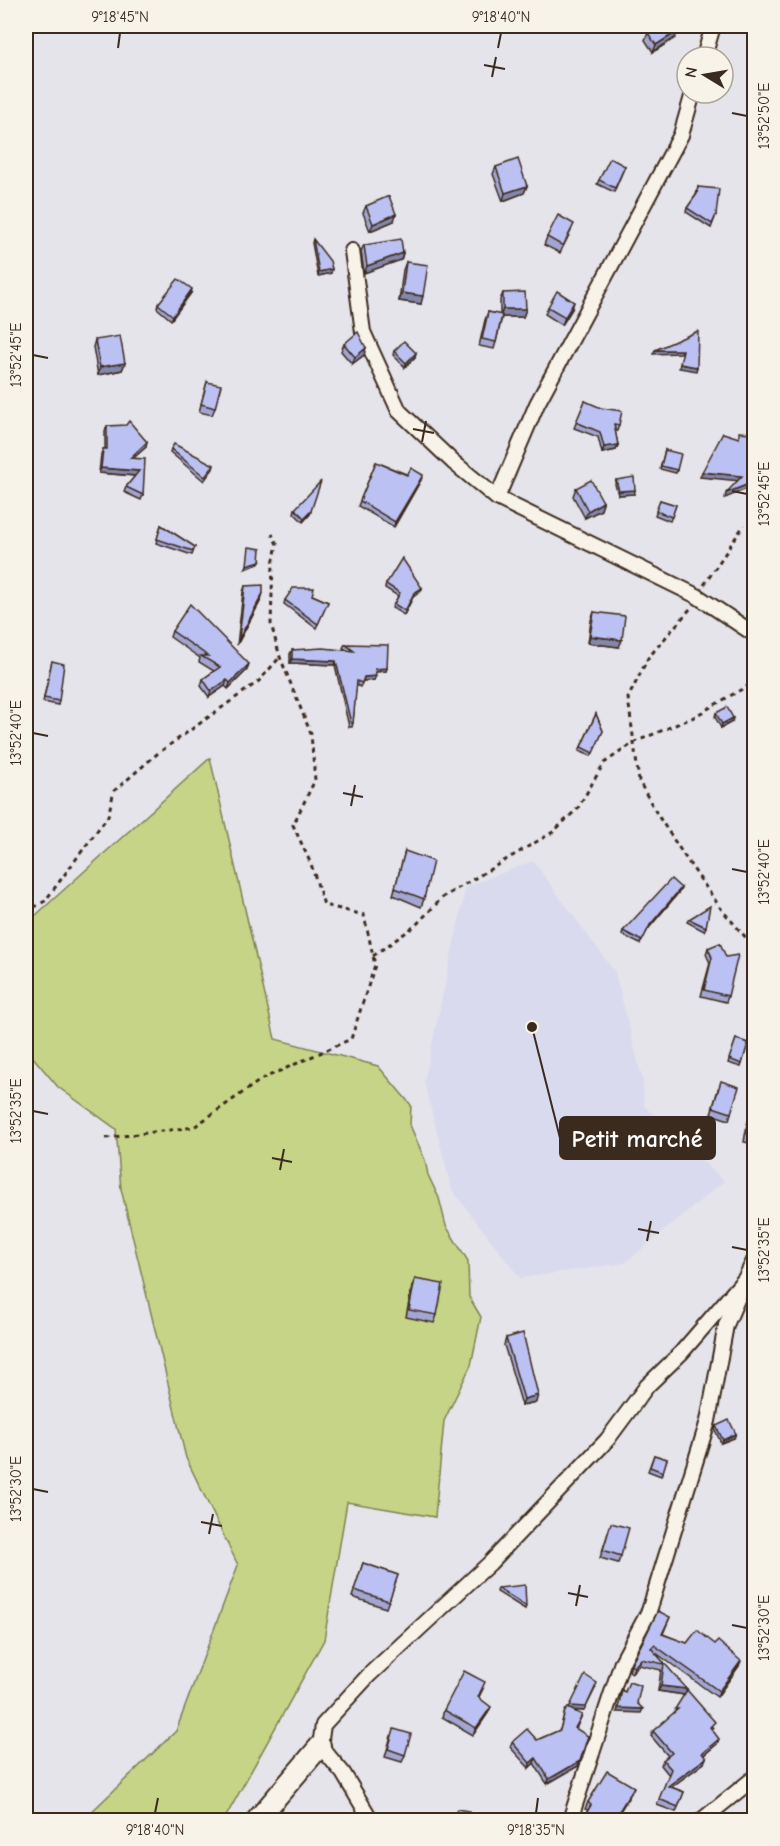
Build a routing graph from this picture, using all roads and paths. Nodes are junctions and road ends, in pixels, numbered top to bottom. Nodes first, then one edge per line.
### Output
1 (713, 26) edge
2 (707, 45) edge
3 (690, 105) edge
4 (352, 252) dead end
5 (497, 498) junction
6 (744, 525) dead end
7 (272, 534) dead end
8 (697, 596) junction
9 (754, 634) edge
10 (280, 657) junction
11 (754, 682) edge
12 (635, 742) junction
13 (26, 912) edge
14 (754, 947) edge
15 (374, 956) junction
16 (106, 1138) dead end
17 (754, 1261) edge
18 (745, 1279) junction
19 (321, 1746) junction
20 (754, 1778) edge
21 (257, 1821) edge
22 (371, 1821) edge
23 (570, 1821) edge
24 (702, 1821) edge

1 - 2 street
3 - 5 street
4 - 5 street
5 - 8 street
6 - 8 path
7 - 10 path
8 - 9 street
8 - 12 path
10 - 13 path
10 - 15 path
11 - 12 path
12 - 14 path
12 - 15 path
15 - 16 path
17 - 18 street
18 - 19 street
18 - 23 street
19 - 21 main road
19 - 22 street
20 - 24 street

